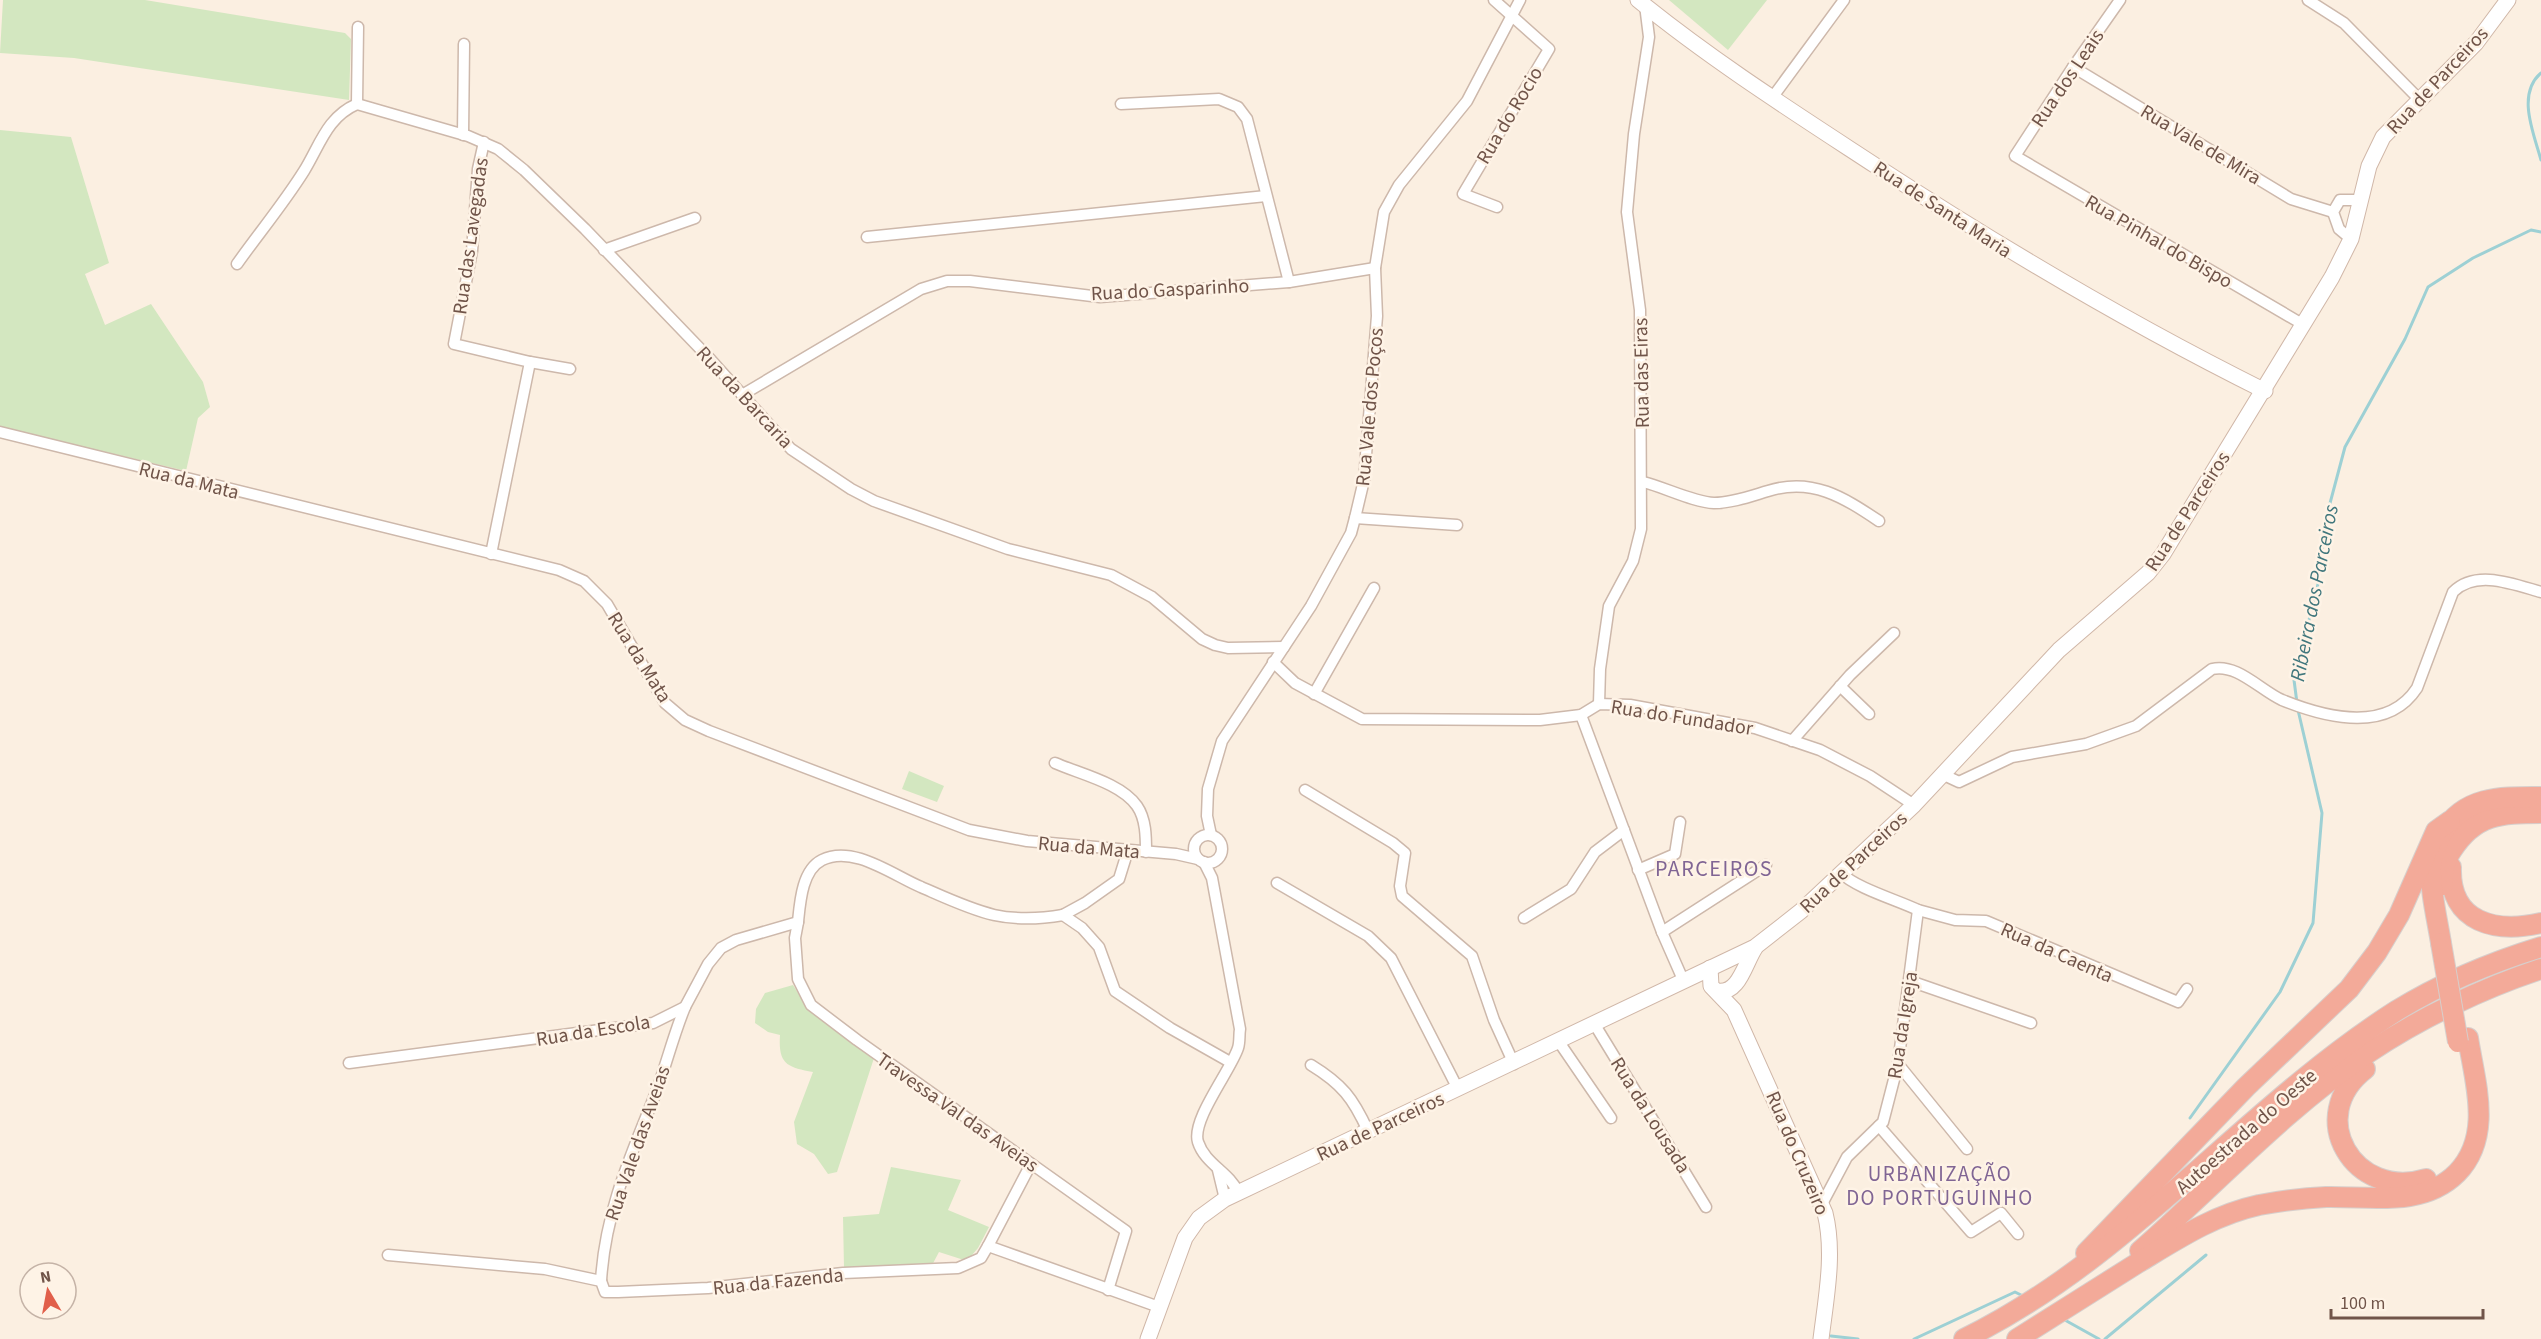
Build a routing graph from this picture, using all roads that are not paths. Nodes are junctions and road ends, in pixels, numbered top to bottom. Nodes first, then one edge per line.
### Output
1 (1494, 0) edge
2 (1520, 0) edge
3 (1844, 0) edge
4 (2120, 0) edge
5 (2308, 0) edge
6 (2508, 0) edge
7 (1641, 3) edge
8 (1510, 17) junction
9 (1664, 20) junction
10 (358, 27) dead end
11 (1649, 37) junction
12 (464, 44) dead end
13 (2073, 67) junction
14 (1772, 99) junction
15 (2419, 99) junction
16 (357, 104) junction
17 (1121, 104) dead end
18 (463, 135) junction
19 (484, 142) junction
20 (2015, 156) joint
21 (1266, 196) junction
22 (2361, 200) junction
23 (1497, 207) dead end
24 (2333, 212) junction
25 (695, 218) dead end
26 (867, 237) dead end
27 (2351, 239) junction
28 (604, 250) junction
29 (237, 264) dead end
30 (1375, 268) junction
31 (1289, 282) junction
32 (2304, 325) junction
33 (530, 362) junction
34 (570, 369) dead end
35 (2265, 391) junction
36 (742, 395) junction
37 (0, 432) edge
38 (1643, 482) junction
39 (1355, 518) junction
40 (1879, 521) dead end
41 (1457, 525) dead end
42 (492, 554) junction
43 (1374, 588) dead end
44 (2541, 592) edge
45 (1894, 633) dead end
46 (1284, 646) junction
47 (1273, 662) junction
48 (1840, 686) junction
49 (1314, 694) junction
50 (1599, 704) junction
51 (1869, 714) dead end
52 (1581, 715) junction
53 (1792, 741) junction
54 (1055, 763) dead end
55 (1944, 776) junction
56 (1305, 790) dead end
57 (2541, 797) edge
58 (1914, 806) junction
59 (2541, 813) edge
60 (1207, 816) junction
61 (2450, 820) junction
62 (1680, 822) dead end
63 (1624, 830) junction
64 (1211, 835) junction
65 (1197, 840) junction
66 (1128, 850) junction
67 (2452, 850) junction
68 (1146, 852) junction
69 (1176, 855) junction
70 (1218, 860) junction
71 (1201, 861) junction
72 (1766, 865) dead end
73 (1638, 870) junction
74 (1841, 873) junction
75 (1212, 878) junction
76 (1277, 883) dead end
77 (1918, 910) junction
78 (1063, 915) junction
79 (1524, 918) dead end
80 (798, 922) junction
81 (2541, 923) edge
82 (1662, 932) junction
83 (2446, 942) junction
84 (1755, 947) junction
85 (2541, 947) edge
86 (1727, 961) junction
87 (1710, 968) junction
88 (2541, 969) edge
89 (1738, 980) junction
90 (1910, 981) junction
91 (1684, 982) junction
92 (1714, 988) junction
93 (2187, 989) dead end
94 (685, 1007) junction
95 (1734, 1010) junction
96 (2031, 1023) dead end
97 (1595, 1024) junction
98 (2395, 1037) junction
99 (2463, 1040) junction
100 (1559, 1042) junction
101 (1230, 1062) junction
102 (349, 1063) dead end
103 (1514, 1064) junction
104 (1898, 1064) junction
105 (1311, 1065) dead end
106 (1458, 1089) junction
107 (1611, 1118) dead end
108 (1879, 1126) junction
109 (1368, 1131) junction
110 (1967, 1149) dead end
111 (1031, 1164) junction
112 (1231, 1195) junction
113 (1822, 1204) junction
114 (1706, 1207) dead end
115 (2018, 1234) dead end
116 (988, 1246) junction
117 (388, 1255) dead end
118 (2080, 1264) junction
119 (601, 1281) junction
120 (2097, 1288) junction
121 (1108, 1290) junction
122 (1159, 1307) junction
123 (1148, 1339) edge
124 (1821, 1339) edge
125 (1965, 1339) edge
126 (2017, 1339) edge

1 - 8 street
2 - 8 street, Rua Vale dos Poços
3 - 14 street
4 - 13 street, Rua dos Leais
5 - 15 street
6 - 15 main road, Rua de Parceiros
7 - 9 main road, Rua de Santa Maria
7 - 11 street, Rua das Eiras
8 - 23 street, Rua do Rocio
8 - 30 street, Rua Vale dos Poços
9 - 11 street
9 - 14 main road, Rua de Santa Maria
10 - 16 street
11 - 38 street, Rua das Eiras
12 - 18 street
13 - 20 street, Rua dos Leais
13 - 24 street, Rua Vale de Mira
14 - 35 main road, Rua de Santa Maria
15 - 22 main road, Rua de Parceiros
16 - 18 street, Rua da Barcaria
16 - 29 street
17 - 21 street
18 - 19 street, Rua da Barcaria
19 - 28 street, Rua da Barcaria
19 - 33 street, Rua das Lavegadas
20 - 32 street, Rua Pinhal do Bispo
21 - 26 street
21 - 31 street
22 - 24 street
22 - 27 main road, Rua de Parceiros
24 - 27 street
25 - 28 street
27 - 32 main road, Rua de Parceiros
28 - 36 street, Rua da Barcaria
30 - 31 street, Rua do Gasparinho
30 - 39 street, Rua Vale dos Poços
31 - 36 street, Rua do Gasparinho
32 - 35 main road, Rua de Parceiros
33 - 34 street
33 - 42 street
35 - 55 main road, Rua de Parceiros
36 - 46 street, Rua da Barcaria
37 - 42 street, Rua da Mata
38 - 40 street
38 - 50 street, Rua das Eiras
39 - 41 street
39 - 46 street, Rua Vale dos Poços
42 - 66 street, Rua da Mata
43 - 49 street
44 - 55 street
45 - 48 street
46 - 47 street, Rua Vale dos Poços
47 - 49 street, Rua do Fundador
47 - 60 street, Rua Vale dos Poços
48 - 51 street
48 - 53 street
49 - 52 street, Rua do Fundador
50 - 52 street, Rua do Fundador
50 - 53 street, Rua do Fundador
52 - 63 street
53 - 58 street, Rua do Fundador
54 - 68 street
55 - 58 main road, Rua de Parceiros
56 - 103 street
57 - 61 highway
58 - 74 main road, Rua de Parceiros
59 - 67 highway
60 - 64 street, Rua Vale dos Poços
60 - 65 street, Rua Vale dos Poços
61 - 83 highway
61 - 118 highway
62 - 73 street
63 - 73 street
63 - 79 street
64 - 65 street
64 - 70 street
65 - 69 street
65 - 71 street
66 - 68 street, Rua da Mata
66 - 78 street
67 - 81 highway
67 - 83 highway
68 - 69 street, Rua da Mata
69 - 71 street, Rua da Mata
70 - 71 street
70 - 75 street
71 - 75 street
72 - 82 street
73 - 82 street
74 - 77 street
74 - 84 main road, Rua de Parceiros
75 - 101 street
76 - 106 street
77 - 90 street, Rua da Igreja
77 - 93 street, Rua da Caenta
78 - 80 street
78 - 101 street
80 - 94 street
80 - 111 street, Travessa Val das Aveias
82 - 91 street
83 - 99 highway
84 - 86 main road, Rua de Parceiros
84 - 89 main road
85 - 118 highway, Autoestrada do Oeste
86 - 87 main road
86 - 89 main road
87 - 91 main road, Rua de Parceiros
87 - 92 main road
88 - 98 highway
89 - 92 main road
89 - 95 main road, Rua do Cruzeiro
90 - 96 street
90 - 104 street, Rua da Igreja
91 - 92 main road
91 - 97 main road, Rua de Parceiros
92 - 95 main road, Rua do Cruzeiro
94 - 102 street, Rua da Escola
94 - 119 street, Rua Vale das Aveias
95 - 113 main road, Rua do Cruzeiro
97 - 100 main road, Rua de Parceiros
97 - 114 street, Rua da Lousada
98 - 99 highway
98 - 120 highway
99 - 120 highway
100 - 103 main road, Rua de Parceiros
100 - 107 street
101 - 112 street
103 - 106 main road, Rua de Parceiros
104 - 108 street, Rua da Igreja
104 - 110 street
105 - 109 street
106 - 109 main road, Rua de Parceiros
108 - 113 street, Rua da Igreja
108 - 115 street
109 - 112 main road, Rua de Parceiros
111 - 116 street
111 - 121 street, Travessa Val das Aveias
112 - 122 main road, Rua de Parceiros
113 - 124 main road, Rua do Cruzeiro
116 - 119 street, Rua da Fazenda
116 - 121 street
117 - 119 street, Rua da Fazenda
118 - 125 highway, Autoestrada do Oeste
120 - 126 highway
121 - 122 street
122 - 123 main road, Rua de Parceiros

